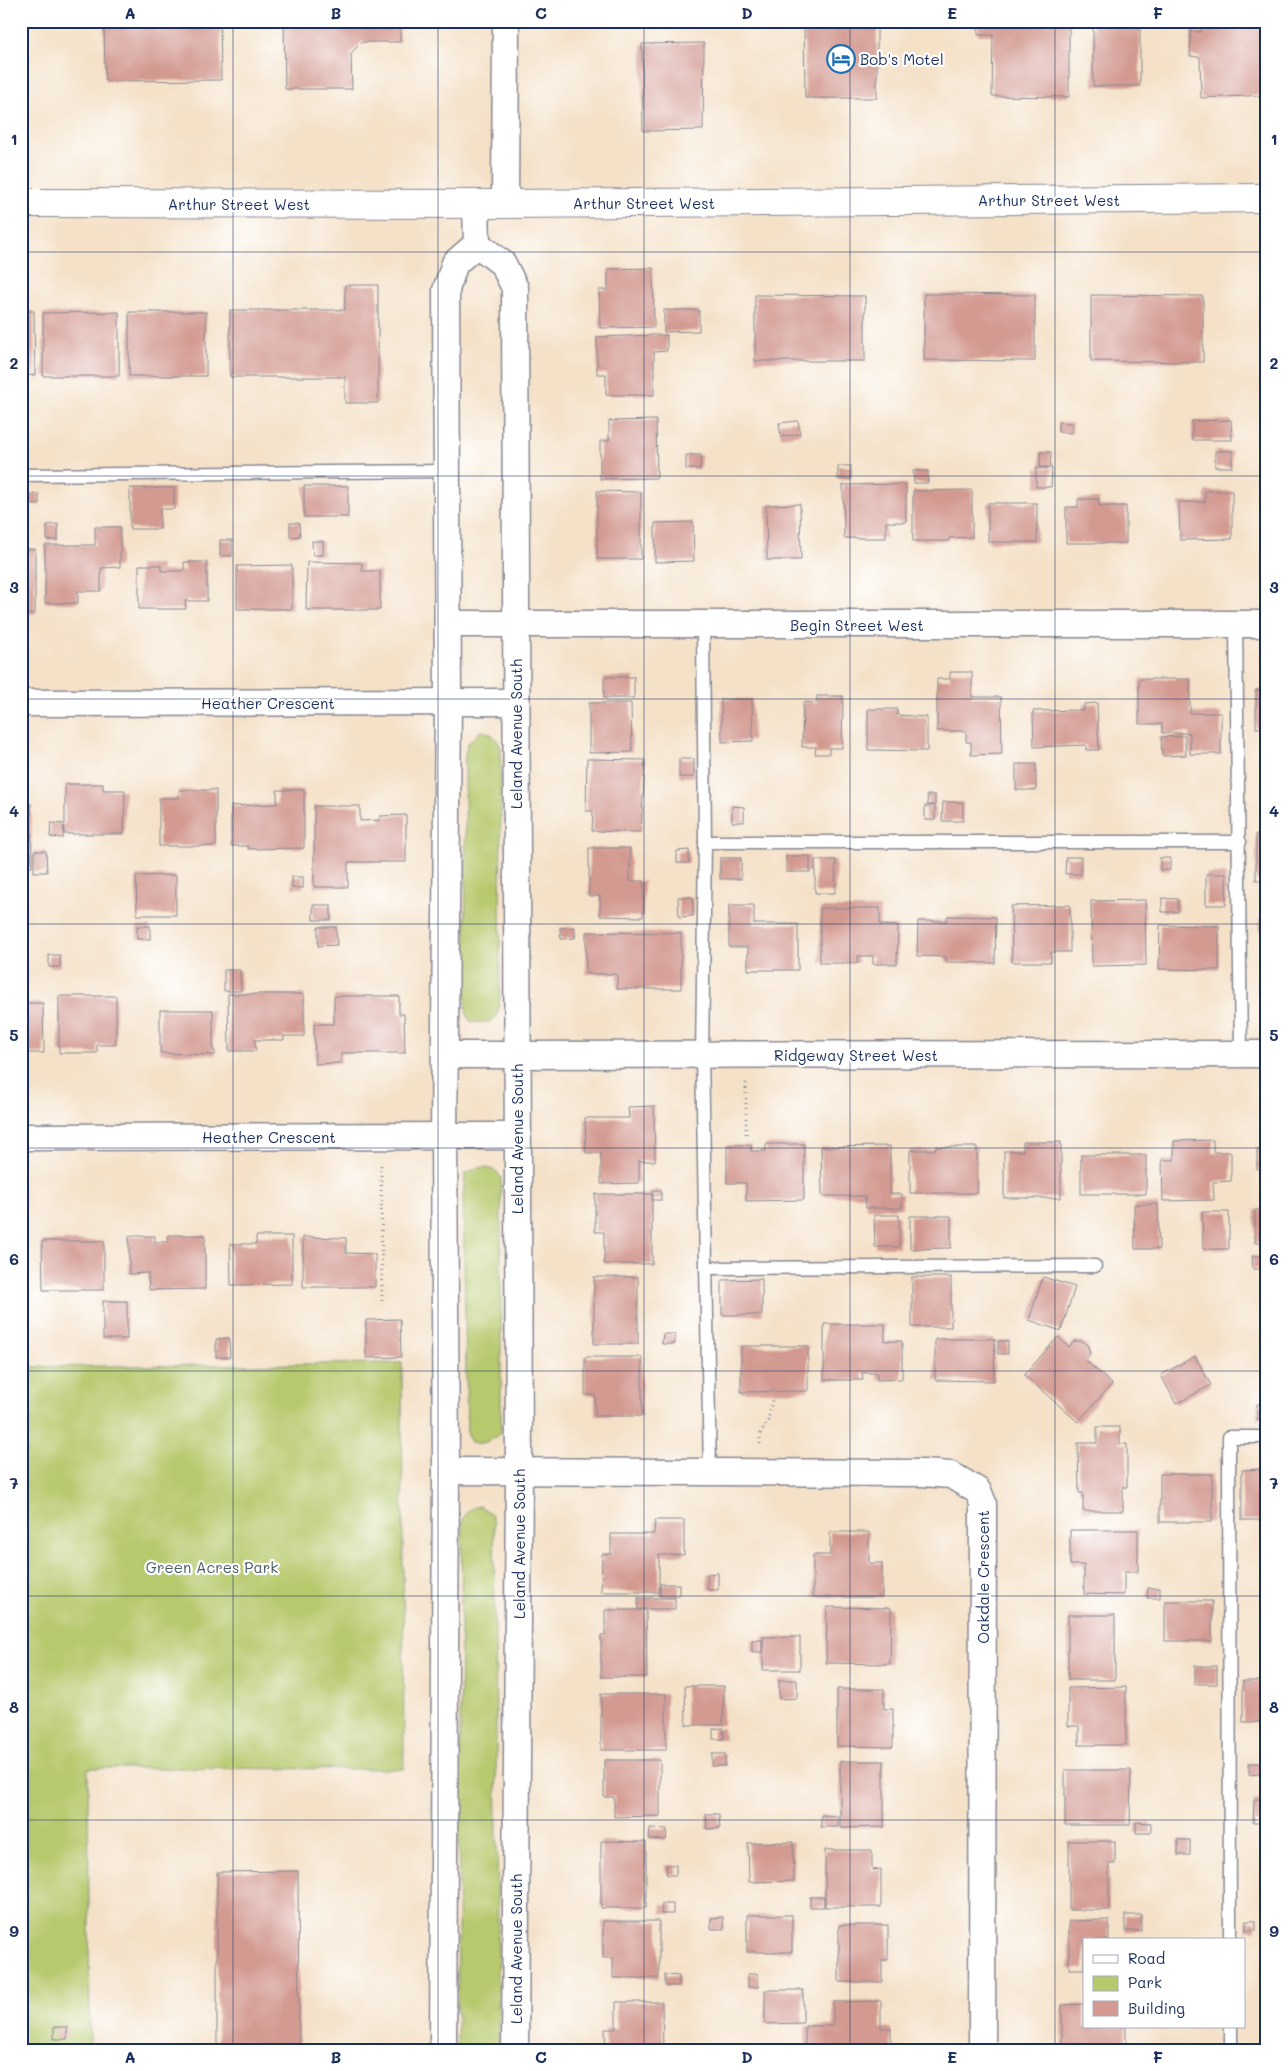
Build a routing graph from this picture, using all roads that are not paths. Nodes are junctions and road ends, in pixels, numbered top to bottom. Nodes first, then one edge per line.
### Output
1 (506, 21) edge
2 (1267, 198) edge
3 (21, 203) edge
4 (476, 204) junction
5 (505, 204) junction
6 (477, 244) junction
7 (447, 471) junction
8 (21, 475) edge
9 (448, 624) junction
10 (1236, 624) junction
11 (1267, 624) edge
12 (515, 625) junction
13 (703, 626) junction
14 (448, 702) junction
15 (515, 702) junction
16 (21, 703) edge
17 (705, 842) junction
18 (1240, 842) junction
19 (1254, 1054) edge
20 (445, 1055) junction
21 (516, 1055) junction
22 (702, 1055) junction
23 (516, 1136) junction
24 (444, 1137) junction
25 (21, 1138) edge
26 (1094, 1266) dead end
27 (706, 1268) junction
28 (1267, 1438) edge
29 (446, 1471) junction
30 (519, 1471) junction
31 (710, 1472) junction
32 (1230, 1938) edge
33 (1231, 2028) edge
34 (443, 2050) edge
35 (515, 2050) edge
36 (982, 2050) edge
37 (1231, 2050) edge

1 - 5 street
2 - 5 main road, Arthur Street West
3 - 4 main road, Arthur Street West
4 - 5 main road, Arthur Street West
4 - 6 street
6 - 7 street
6 - 12 street, Leland Avenue South
7 - 8 lane
7 - 9 street
9 - 12 street, Begin Street West
9 - 14 street
10 - 11 street, Begin Street West
10 - 13 street, Begin Street West
10 - 18 lane
12 - 13 street, Begin Street West
12 - 15 street, Leland Avenue South
13 - 17 lane
14 - 15 street, Heather Crescent
14 - 16 street, Heather Crescent
14 - 20 street
15 - 21 street, Leland Avenue South
17 - 18 lane
17 - 22 lane
18 - 19 lane
19 - 22 street, Ridgeway Street West
20 - 21 street, Ridgeway Street West
20 - 24 street
21 - 22 street, Ridgeway Street West
21 - 23 street, Leland Avenue South
22 - 27 lane
23 - 24 street, Heather Crescent
23 - 30 street, Leland Avenue South
24 - 25 street, Heather Crescent
24 - 29 street
26 - 27 lane
27 - 31 lane
28 - 32 lane
29 - 30 street, Oakdale Crescent
29 - 34 street
30 - 31 street, Oakdale Crescent
30 - 35 street, Leland Avenue South
31 - 36 street, Oakdale Crescent
33 - 37 lane

